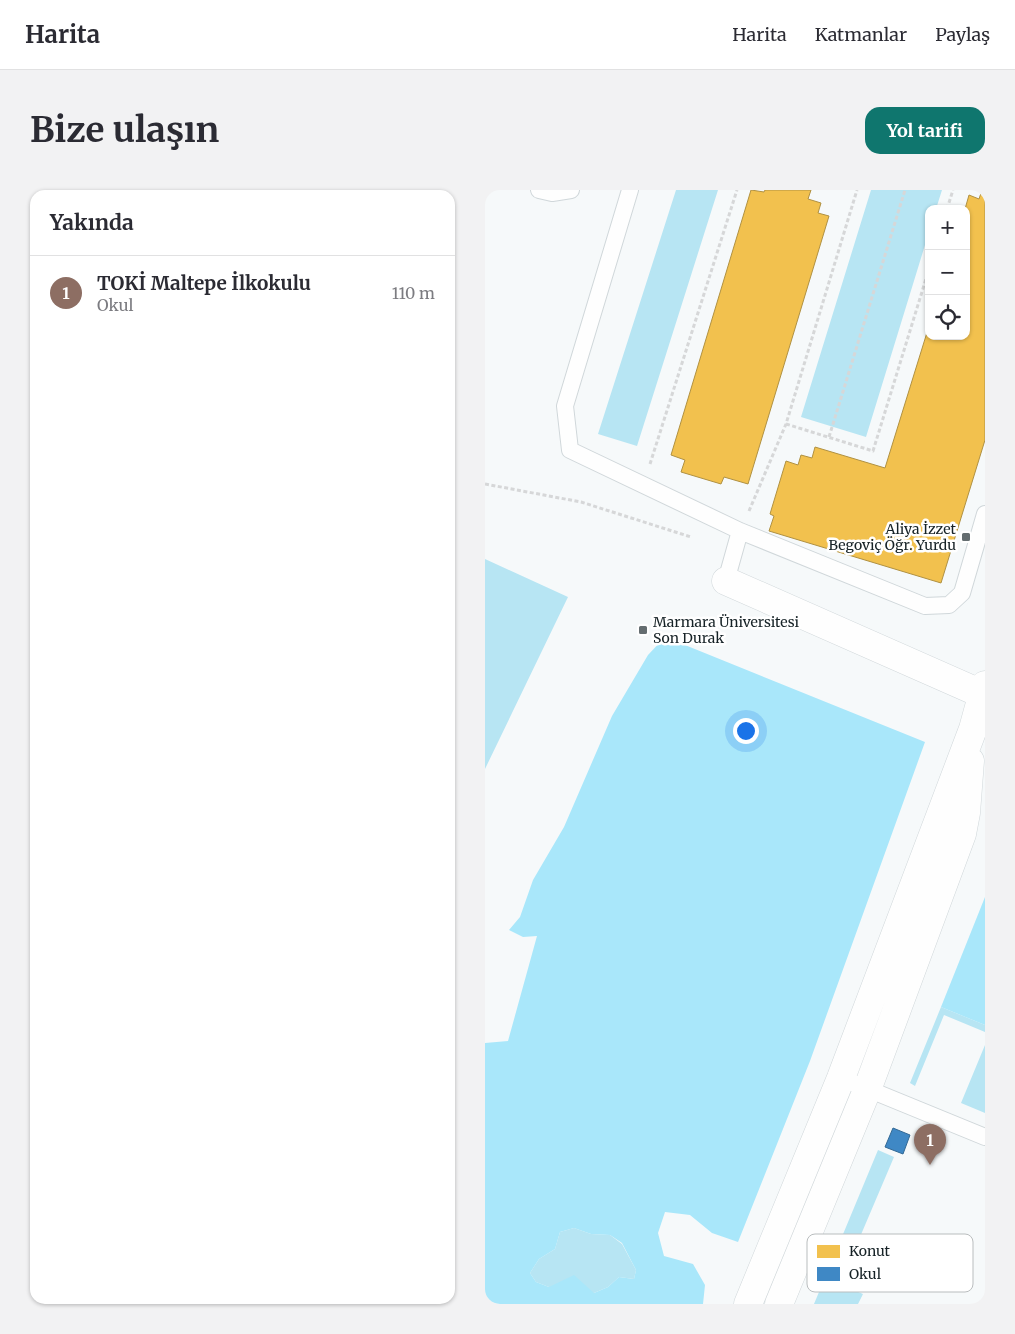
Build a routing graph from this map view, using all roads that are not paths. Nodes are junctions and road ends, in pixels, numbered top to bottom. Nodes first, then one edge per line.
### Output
1 (539, 190) edge
2 (571, 190) edge
3 (630, 190) edge
4 (985, 514) edge
5 (740, 531) junction
6 (726, 582) joint
7 (984, 690) edge
8 (973, 729) junction
9 (841, 1078) junction
10 (867, 1090) junction
11 (985, 1137) edge
12 (808, 1234) edge
13 (807, 1236) edge
14 (749, 1304) edge
15 (779, 1304) edge

1 - 2 lane
3 - 5 lane
4 - 5 lane
5 - 6 lane
6 - 7 street
7 - 8 street
8 - 9 street
8 - 10 street
9 - 10 lane
9 - 14 street
10 - 11 lane
10 - 12 street
13 - 15 street

